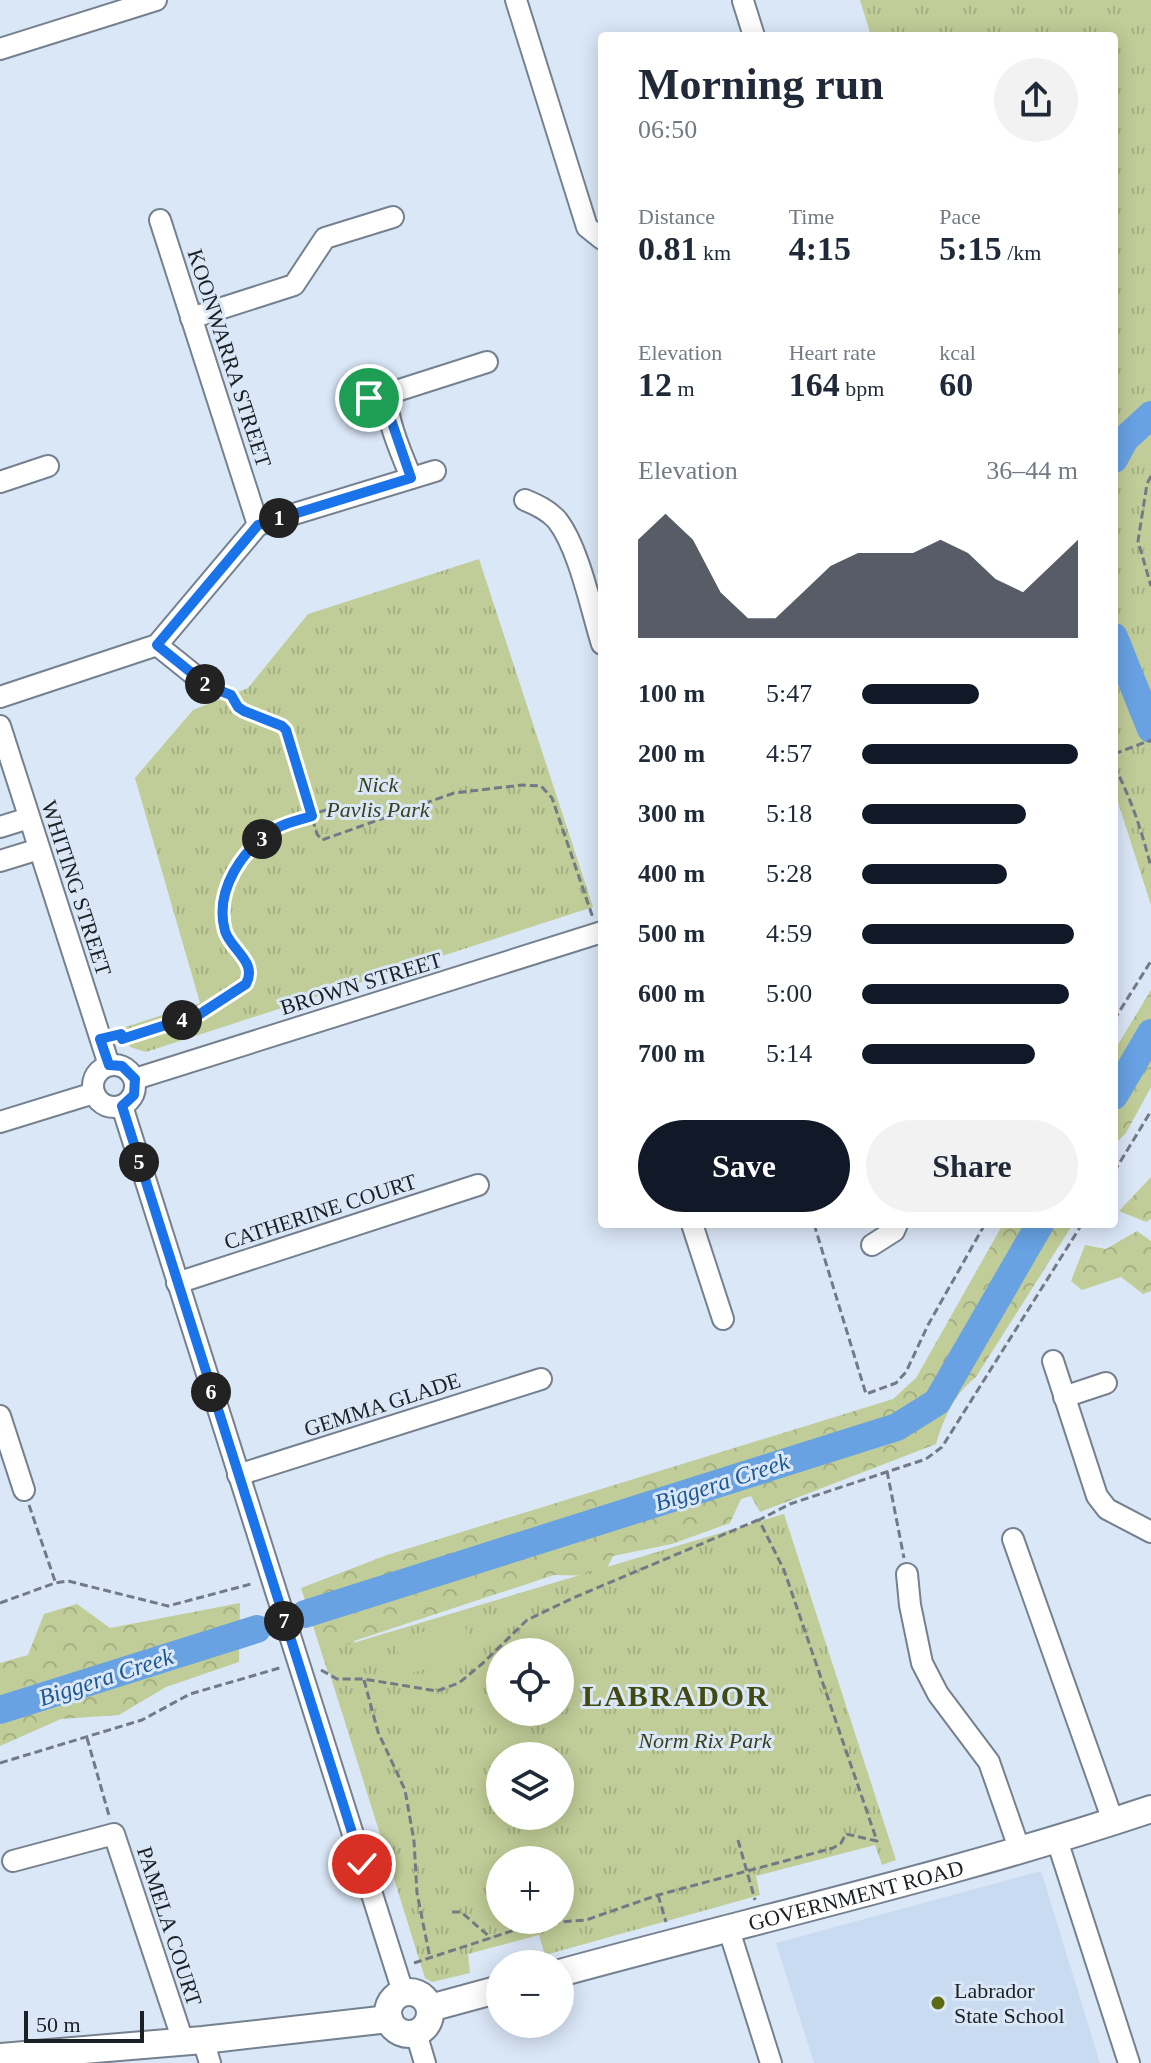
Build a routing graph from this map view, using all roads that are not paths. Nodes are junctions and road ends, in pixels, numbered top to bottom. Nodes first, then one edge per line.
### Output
1 (156, 0) edge
2 (516, 0) edge
3 (743, 1) edge
4 (753, 32) edge
5 (0, 49) edge
6 (393, 217) dead end
7 (160, 220) dead end
8 (598, 236) edge
9 (191, 318) junction
10 (487, 362) dead end
11 (48, 466) dead end
12 (435, 471) dead end
13 (411, 478) junction
14 (0, 482) edge
15 (525, 500) dead end
16 (258, 525) junction
17 (598, 631) edge
18 (157, 645) junction
19 (208, 686) road end
20 (0, 697) edge
21 (0, 726) edge
22 (29, 818) junction
23 (0, 827) edge
24 (39, 849) junction
25 (0, 861) edge
26 (598, 937) edge
27 (109, 1065) junction
28 (135, 1079) junction
29 (94, 1093) junction
30 (122, 1106) junction
31 (0, 1122) edge
32 (478, 1185) dead end
33 (693, 1228) edge
34 (895, 1228) edge
35 (872, 1245) dead end
36 (177, 1283) junction
37 (723, 1319) dead end
38 (1053, 1361) dead end
39 (541, 1379) dead end
40 (1106, 1383) dead end
41 (1064, 1397) junction
42 (0, 1416) edge
43 (238, 1475) junction
44 (24, 1490) road end
45 (1151, 1532) edge
46 (1013, 1539) dead end
47 (907, 1574) road end
48 (1151, 1809) edge
49 (1113, 1821) junction
50 (1057, 1840) junction
51 (1020, 1851) junction
52 (13, 1861) dead end
53 (729, 1930) junction
54 (574, 1969) edge
55 (403, 1992) junction
56 (486, 1993) edge
57 (430, 2008) junction
58 (389, 2019) junction
59 (416, 2033) junction
60 (199, 2048) edge
61 (0, 2057) edge
62 (425, 2063) edge
63 (771, 2063) edge
64 (1129, 2063) edge

1 - 5 street
2 - 8 street
3 - 4 street
6 - 9 street
7 - 9 street, KOONWARRA STREET
9 - 16 street, KOONWARRA STREET
10 - 13 street
11 - 14 street
12 - 13 street
13 - 16 street
15 - 17 street
16 - 18 street
18 - 19 street
18 - 20 street
21 - 22 street, WHITING STREET
22 - 23 street
22 - 24 street, WHITING STREET
24 - 25 street
24 - 27 street, WHITING STREET
26 - 28 street, BROWN STREET
27 - 28 street
27 - 29 street
28 - 30 street
29 - 30 street
29 - 31 street
30 - 36 street
32 - 36 street, CATHERINE COURT
33 - 37 street
34 - 35 street
36 - 43 street
38 - 41 street
39 - 43 street, GEMMA GLADE
40 - 41 street
41 - 45 street
42 - 44 street
43 - 55 street
46 - 49 street
47 - 51 street
48 - 49 main road, GOVERNMENT ROAD
49 - 50 main road, GOVERNMENT ROAD
50 - 51 main road, GOVERNMENT ROAD
50 - 64 street
51 - 53 main road, GOVERNMENT ROAD
52 - 60 street, PAMELA COURT
53 - 54 main road, GOVERNMENT ROAD
53 - 63 street
55 - 57 main road
55 - 58 main road
56 - 57 main road
57 - 59 main road
58 - 59 main road
58 - 60 main road
59 - 62 street
60 - 61 main road

